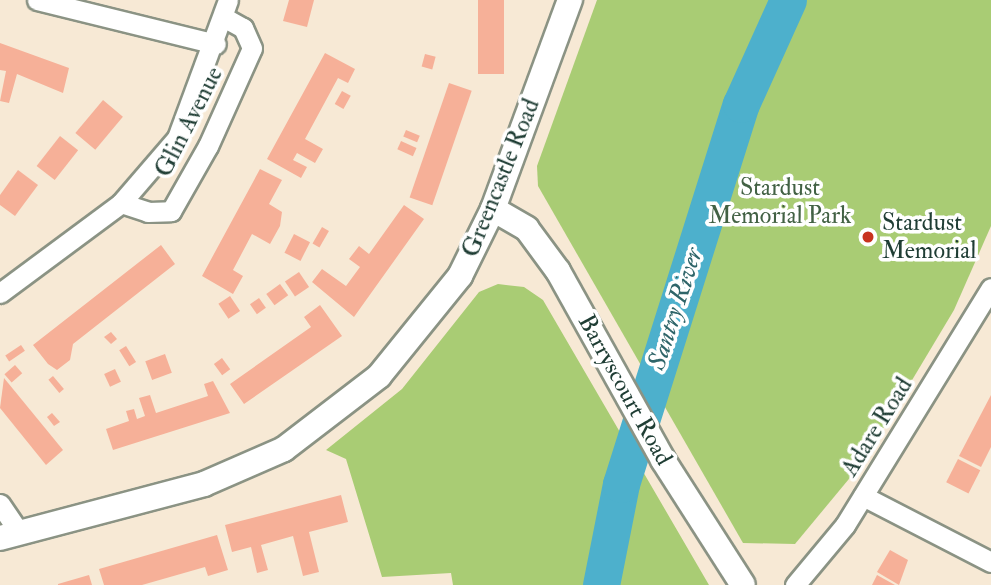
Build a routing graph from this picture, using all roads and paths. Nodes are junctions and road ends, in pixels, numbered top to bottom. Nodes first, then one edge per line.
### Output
1 (37, 0) edge
2 (570, 0) edge
3 (226, 8) edge
4 (216, 44) junction
5 (121, 203) junction
6 (493, 209) junction
7 (991, 288) edge
8 (0, 293) edge
9 (863, 496) junction
10 (0, 504) edge
11 (9, 535) edge
12 (991, 562) edge
13 (743, 585) edge
14 (794, 585) edge

1 - 4 street
2 - 6 street, Greencastle Road
3 - 4 street, Glin Avenue
3 - 5 street, Glin Avenue
4 - 5 street, Glin Avenue
5 - 8 street, Glin Avenue
6 - 11 street, Greencastle Road
6 - 13 street, Barryscourt Road
7 - 9 street, Adare Road
9 - 12 street
9 - 14 street, Adare Road
10 - 11 street

